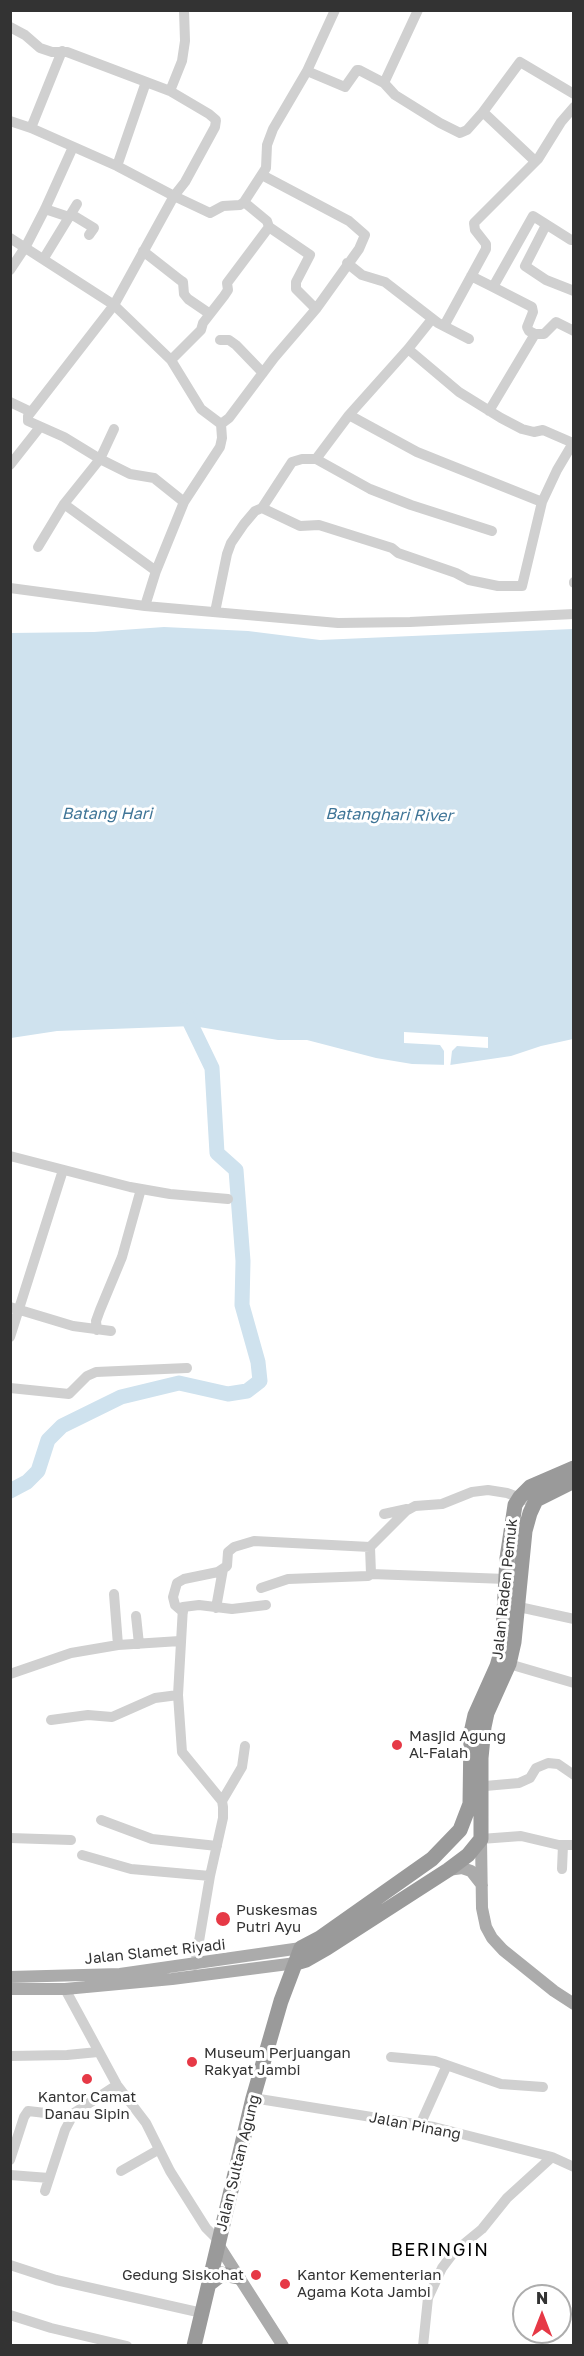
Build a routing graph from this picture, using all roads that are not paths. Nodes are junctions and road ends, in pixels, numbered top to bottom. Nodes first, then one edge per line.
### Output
1 (184, 10) edge
2 (335, 10) edge
3 (418, 10) edge
4 (10, 27) edge
5 (62, 51) junction
6 (307, 71) junction
7 (146, 82) junction
8 (384, 83) junction
9 (170, 91) junction
10 (573, 94) edge
11 (573, 107) edge
12 (483, 112) junction
13 (10, 121) edge
14 (31, 128) junction
15 (73, 147) junction
16 (535, 161) junction
17 (117, 166) junction
18 (262, 175) junction
19 (174, 196) junction
20 (244, 202) junction
21 (45, 209) junction
22 (72, 212) junction
23 (546, 225) junction
24 (269, 227) junction
25 (90, 235) dead end
26 (10, 238) edge
27 (572, 240) dead end
28 (26, 246) junction
29 (143, 251) junction
30 (44, 258) junction
31 (347, 264) junction
32 (10, 270) edge
33 (471, 276) junction
34 (493, 287) junction
35 (573, 291) edge
36 (114, 305) junction
37 (316, 309) junction
38 (210, 314) junction
39 (432, 319) junction
40 (444, 326) junction
41 (573, 330) edge
42 (536, 334) junction
43 (469, 339) dead end
44 (220, 340) dead end
45 (408, 349) junction
46 (171, 360) junction
47 (263, 373) junction
48 (10, 402) edge
49 (489, 411) junction
50 (31, 412) junction
51 (349, 415) junction
52 (220, 424) junction
53 (40, 427) junction
54 (114, 429) dead end
55 (573, 443) edge
56 (100, 459) junction
57 (316, 459) junction
58 (10, 465) edge
59 (184, 502) junction
60 (542, 502) junction
61 (64, 504) junction
62 (262, 508) junction
63 (492, 531) dead end
64 (38, 547) dead end
65 (156, 572) junction
66 (10, 588) edge
67 (145, 606) junction
68 (215, 612) junction
69 (573, 614) edge
70 (10, 1156) edge
71 (63, 1170) junction
72 (141, 1189) junction
73 (228, 1199) dead end
74 (15, 1308) edge
75 (97, 1330) junction
76 (111, 1331) dead end
77 (10, 1337) edge
78 (187, 1368) dead end
79 (10, 1388) edge
80 (573, 1468) edge
81 (573, 1481) edge
82 (526, 1500) junction
83 (410, 1508) junction
84 (384, 1514) dead end
85 (370, 1547) junction
86 (223, 1569) junction
87 (371, 1574) junction
88 (506, 1579) junction
89 (261, 1588) dead end
90 (114, 1594) dead end
91 (266, 1605) dead end
92 (519, 1607) junction
93 (216, 1608) junction
94 (183, 1612) junction
95 (136, 1616) dead end
96 (573, 1619) edge
97 (180, 1641) junction
98 (139, 1644) junction
99 (118, 1646) junction
100 (509, 1664) junction
101 (10, 1674) edge
102 (573, 1683) edge
103 (178, 1695) junction
104 (51, 1720) dead end
105 (245, 1746) dead end
106 (573, 1775) edge
107 (476, 1787) junction
108 (222, 1801) junction
109 (475, 1810) junction
110 (101, 1820) dead end
111 (10, 1838) edge
112 (481, 1839) junction
113 (71, 1840) dead end
114 (568, 1845) edge
115 (217, 1846) junction
116 (82, 1855) dead end
117 (561, 1869) dead end
118 (448, 1870) junction
119 (210, 1876) junction
120 (482, 1886) junction
121 (299, 1955) junction
122 (195, 1965) junction
123 (10, 1977) edge
124 (10, 1989) edge
125 (65, 1989) junction
126 (573, 2004) edge
127 (98, 2052) junction
128 (10, 2056) edge
129 (391, 2057) dead end
130 (447, 2065) junction
131 (117, 2085) junction
132 (543, 2087) dead end
133 (253, 2098) junction
134 (72, 2116) junction
135 (420, 2125) junction
136 (159, 2150) junction
137 (552, 2157) junction
138 (10, 2160) edge
139 (573, 2167) edge
140 (121, 2171) dead end
141 (10, 2175) edge
142 (49, 2178) junction
143 (45, 2191) dead end
144 (219, 2244) junction
145 (10, 2265) edge
146 (238, 2277) junction
147 (209, 2284) junction
148 (202, 2313) junction
149 (10, 2315) edge
150 (127, 2346) edge
151 (194, 2346) edge
152 (283, 2346) edge
153 (423, 2346) edge

1 - 9 street
2 - 6 street
3 - 8 street
4 - 5 street
5 - 7 street
5 - 14 street
6 - 8 street
6 - 18 street
7 - 9 street
7 - 17 street
8 - 12 street
9 - 19 street
10 - 12 street
11 - 16 street
12 - 16 street
13 - 14 street
14 - 15 street
15 - 17 street
15 - 21 street
16 - 33 street
17 - 19 street
18 - 20 street
18 - 31 street
19 - 20 street
19 - 29 street
20 - 24 street
21 - 22 street
21 - 28 street
22 - 25 street
22 - 30 street
23 - 27 street
23 - 34 street
23 - 35 street
24 - 37 street
24 - 38 street
26 - 28 street
28 - 30 street
28 - 32 street
29 - 36 street
29 - 38 street
30 - 36 street
31 - 37 street
31 - 39 street
33 - 34 street
33 - 40 street
34 - 42 street
36 - 46 street
36 - 50 street
37 - 47 street
38 - 46 street
39 - 40 street
39 - 45 street
40 - 43 street
41 - 42 street
42 - 49 street
44 - 47 street
45 - 49 street
45 - 51 street
46 - 52 street
47 - 52 street
48 - 50 street
49 - 55 street
50 - 53 street
51 - 57 street
51 - 60 street
52 - 59 street
53 - 56 street
53 - 58 street
54 - 56 street
55 - 60 street
56 - 59 street
56 - 61 street
57 - 62 street
57 - 63 street
59 - 65 street
60 - 62 street
61 - 64 street
61 - 65 street
62 - 68 street
65 - 67 street
66 - 67 street
67 - 68 street
68 - 69 street
70 - 71 street
71 - 72 street
71 - 74 street
72 - 73 street
72 - 75 street
74 - 75 street
74 - 77 street
75 - 76 street
78 - 79 street
80 - 82 highway
81 - 82 highway, Jalan Raden Pemuk
82 - 83 street
82 - 88 highway, Jalan Raden Pemuk
82 - 92 highway, Jalan Raden Pemuk
83 - 84 street
83 - 85 street
85 - 86 street
85 - 87 street
86 - 93 street
86 - 94 street
87 - 88 street
87 - 89 street
88 - 107 highway, Jalan Raden Pemuk
90 - 99 street
91 - 93 street
92 - 96 street
92 - 100 highway, Jalan Raden Pemuk
93 - 94 street
94 - 97 street
95 - 98 street
97 - 98 street
97 - 103 street
98 - 99 street
99 - 101 street
100 - 102 street
100 - 107 highway, Jalan Raden Pemuk
103 - 104 street
103 - 108 street
105 - 108 street
106 - 107 street
107 - 109 highway, Jalan Raden Pemuk
108 - 115 street
109 - 112 highway, Jalan Raden Pemuk
109 - 121 highway
110 - 115 street
111 - 113 street
112 - 114 street
112 - 118 highway
112 - 120 main road
114 - 117 street
115 - 119 street
116 - 119 street
118 - 120 main road
118 - 121 highway
119 - 122 street
120 - 126 main road
121 - 122 main road, Jalan Slamet Riyadi
121 - 125 main road, Jalan Slamet Riyadi
121 - 133 highway, Jalan Sultan Agung
122 - 123 main road, Jalan Slamet Riyadi
124 - 125 main road, Jalan Slamet Riyadi
125 - 127 street
127 - 128 street
127 - 131 street
129 - 130 street
130 - 132 street
130 - 135 street
131 - 134 street
131 - 136 street
133 - 135 street, Jalan Pinang
133 - 144 highway, Jalan Sultan Agung
134 - 138 street
134 - 142 street
135 - 137 street, Jalan Pinang
136 - 140 street
136 - 144 street
137 - 139 street, Jalan Pinang
137 - 153 street
141 - 142 street
142 - 143 street
144 - 146 main road
144 - 147 highway, Jalan Sultan Agung
145 - 148 street
146 - 147 highway
146 - 152 main road
147 - 148 highway, Jalan Sultan Agung
148 - 151 highway, Jalan Sultan Agung
149 - 150 street

